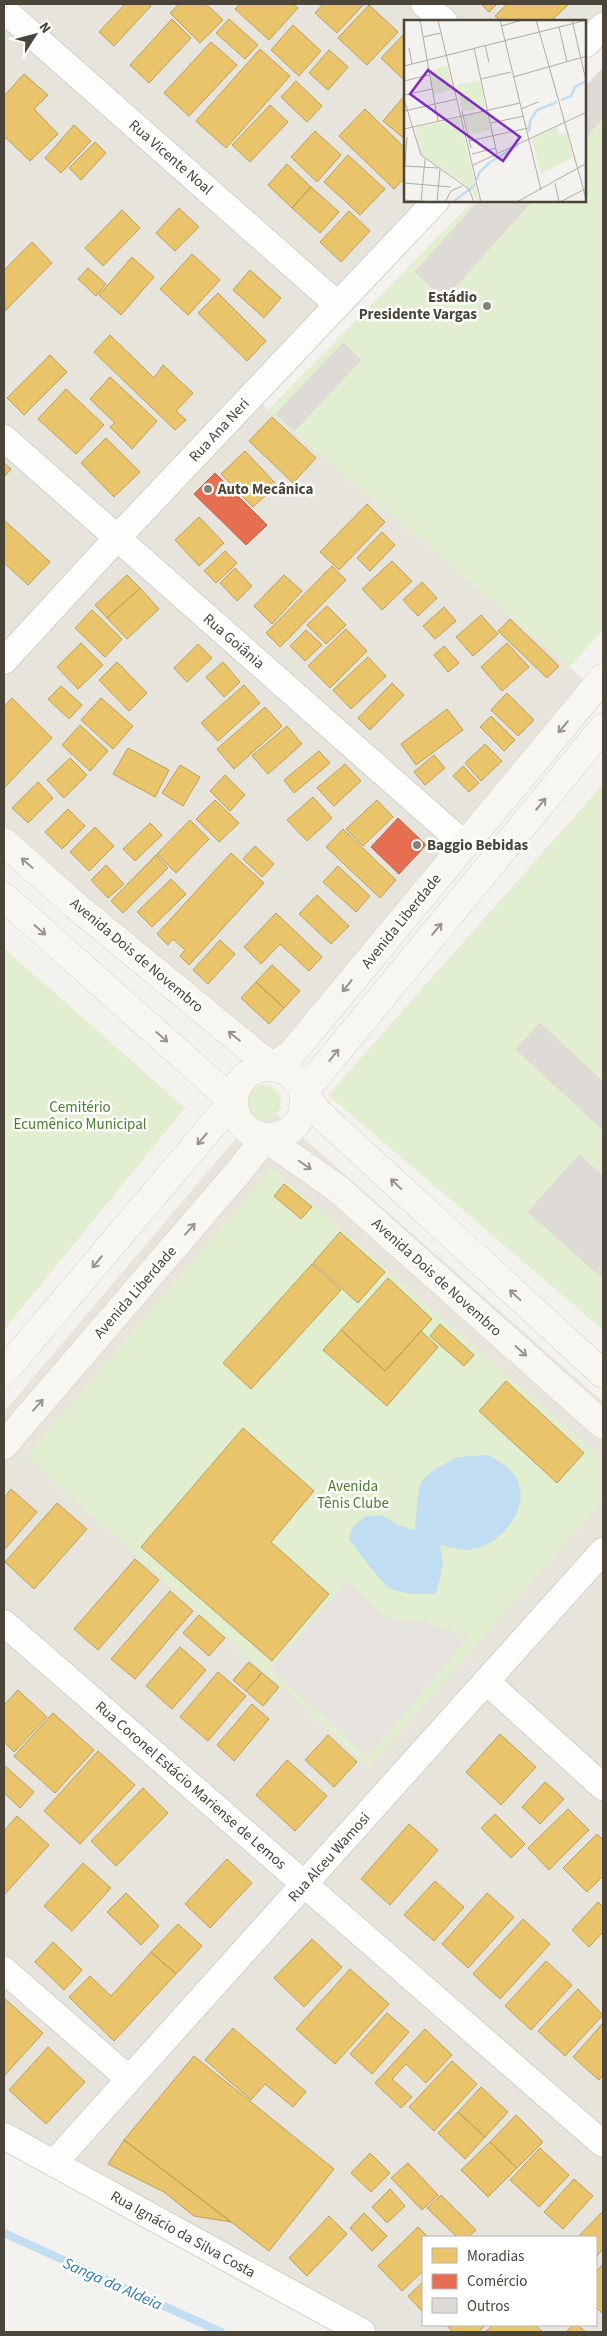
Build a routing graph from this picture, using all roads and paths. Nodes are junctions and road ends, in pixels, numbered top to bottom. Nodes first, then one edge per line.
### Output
1 (424, 4) edge
2 (4, 10) edge
3 (443, 20) edge
4 (603, 26) edge
5 (587, 43) edge
6 (435, 202) edge
7 (338, 305) junction
8 (4, 438) edge
9 (116, 538) junction
10 (4, 662) edge
11 (603, 678) edge
12 (603, 728) edge
13 (4, 842) edge
14 (464, 844) junction
15 (4, 898) edge
16 (272, 1067) junction
17 (303, 1093) junction
18 (233, 1101) junction
19 (265, 1138) junction
20 (4, 1372) edge
21 (603, 1374) edge
22 (603, 1425) edge
23 (4, 1445) edge
24 (603, 1551) edge
25 (4, 1623) edge
26 (486, 1681) junction
27 (603, 1787) edge
28 (305, 1884) junction
29 (4, 1970) edge
30 (129, 2079) junction
31 (4, 2136) edge
32 (603, 2144) edge
33 (54, 2163) junction
34 (362, 2332) edge

1 - 3 street
2 - 7 street, Rua Vicente Noal
4 - 5 street
6 - 7 street, Rua Ana Neri
7 - 9 street, Rua Ana Neri
8 - 9 street, Rua Goiânia
9 - 10 street, Rua Ana Neri
9 - 14 street, Rua Goiânia
11 -> 14 street, Avenida Liberdade
17 -> 12 street
16 -> 13 street, Avenida Dois de Novembro
14 -> 16 street, Avenida Liberdade
15 -> 18 street
16 - 17 street
16 - 18 street
17 - 19 street
21 -> 17 street
18 - 19 street
18 -> 20 street
19 -> 22 street, Avenida Dois de Novembro
23 -> 19 street, Avenida Liberdade
24 - 26 street, Rua Alceu Wamosi
25 - 28 street, Rua Coronel Estácio Mariense de Lemos
26 - 27 street
26 - 28 street, Rua Alceu Wamosi
28 - 30 street, Rua Alceu Wamosi
28 - 32 street, Rua Coronel Estácio Mariense de Lemos
29 - 30 street
30 - 33 street, Rua Alceu Wamosi
31 - 33 street, Rua Ignácio da Silva Costa
33 - 34 street, Rua Ignácio da Silva Costa

